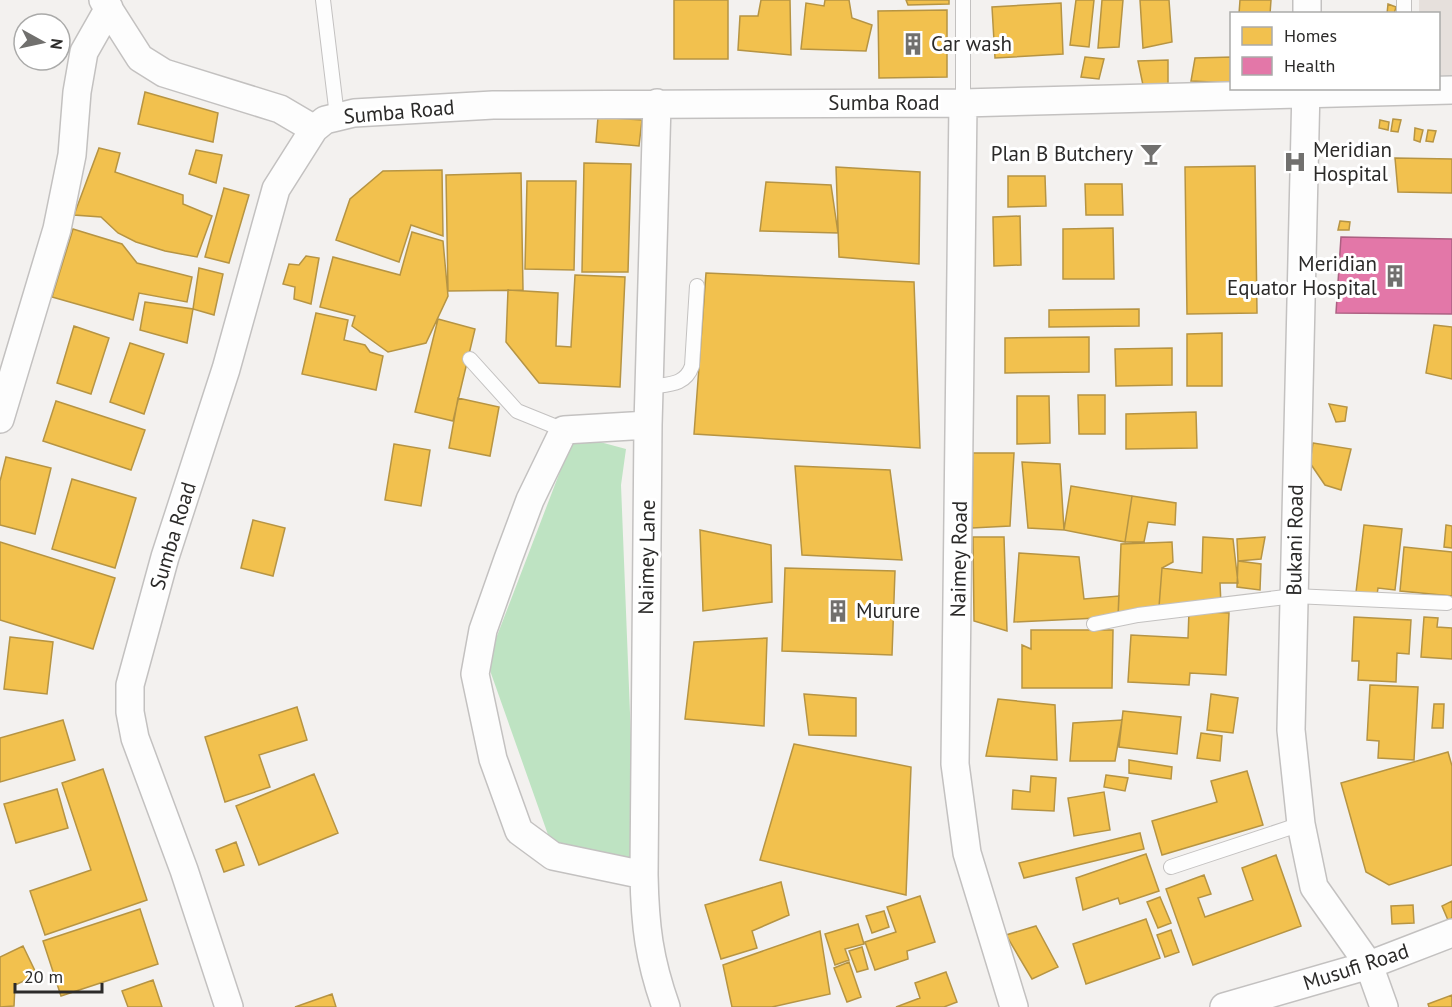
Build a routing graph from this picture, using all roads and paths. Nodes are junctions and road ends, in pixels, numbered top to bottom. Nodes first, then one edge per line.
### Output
1 (323, 0) edge
2 (963, 0) edge
3 (106, 4) edge
4 (1404, 90) edge
5 (1452, 90) edge
6 (1306, 92) edge
7 (657, 103) junction
8 (963, 103) junction
9 (325, 123) junction
10 (697, 286) dead end
11 (470, 359) dead end
12 (649, 387) junction
13 (0, 419) edge
14 (648, 425) junction
15 (564, 430) junction
16 (1294, 596) junction
17 (1447, 603) dead end
18 (1094, 624) dead end
19 (1301, 824) junction
20 (1171, 867) dead end
21 (644, 875) junction
22 (1452, 933) edge
23 (1369, 965) junction
24 (229, 1007) edge
25 (666, 1007) edge
26 (1014, 1007) edge
27 (1224, 1007) edge
28 (1384, 1007) edge

1 - 9 lane
2 - 8 lane
3 - 9 street
3 - 13 street
4 - 5 street, Sumba Road
4 - 6 street, Sumba Road
6 - 8 street, Sumba Road
6 - 16 street, Bukani Road
7 - 8 street, Sumba Road
7 - 9 street, Sumba Road
7 - 12 street, Naimey Lane
8 - 26 street, Naimey Road
9 - 24 street, Sumba Road
10 - 12 lane
11 - 15 lane
12 - 14 street, Naimey Lane
14 - 15 street
14 - 21 street, Naimey Lane
15 - 21 street
16 - 17 lane
16 - 18 lane
16 - 19 street, Bukani Road
19 - 20 lane
19 - 23 street, Bukani Road
21 - 25 street, Naimey Lane
22 - 23 street, Musufi Road
23 - 27 street, Musufi Road
23 - 28 street, Bukani Road

